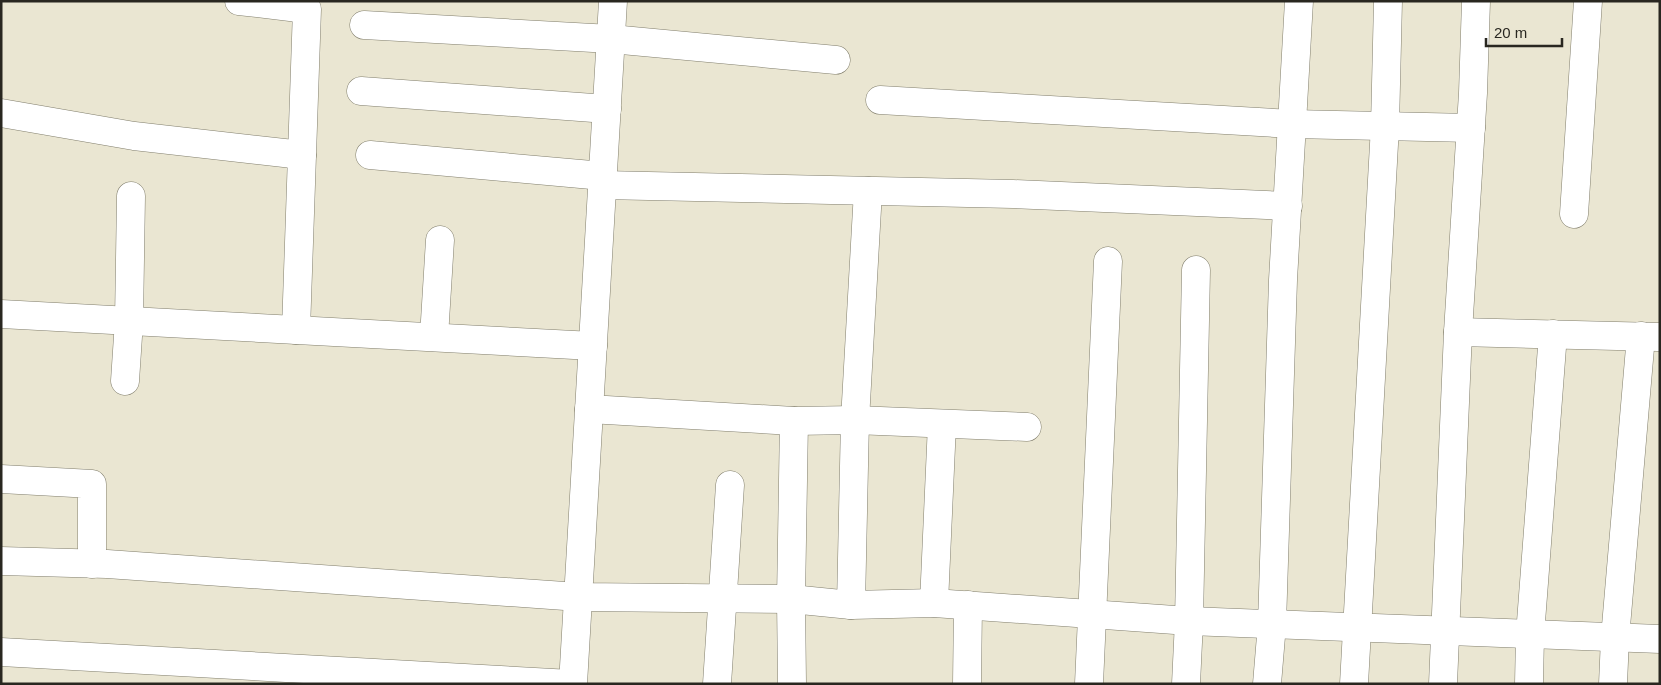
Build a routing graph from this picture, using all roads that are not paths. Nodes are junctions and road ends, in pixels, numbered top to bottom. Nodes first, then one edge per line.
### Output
1 (239, 1) edge
2 (613, 1) edge
3 (1299, 1) edge
4 (1388, 1) edge
5 (1476, 1) edge
6 (1588, 1) edge
7 (364, 25) dead end
8 (611, 39) junction
9 (836, 60) dead end
10 (361, 91) dead end
11 (880, 100) dead end
12 (607, 109) junction
13 (1, 113) edge
14 (1292, 124) junction
15 (1386, 126) junction
16 (1470, 128) junction
17 (302, 155) junction
18 (370, 155) dead end
19 (603, 181) junction
20 (868, 191) junction
21 (130, 196) dead end
22 (1288, 206) junction
23 (1574, 214) dead end
24 (440, 240) dead end
25 (1108, 261) dead end
26 (1196, 270) dead end
27 (1, 314) edge
28 (129, 321) junction
29 (296, 330) junction
30 (1458, 332) junction
31 (1553, 334) junction
32 (434, 337) junction
33 (1650, 337) edge
34 (593, 346) junction
35 (125, 381) dead end
36 (589, 409) junction
37 (856, 420) junction
38 (794, 421) junction
39 (942, 424) junction
40 (1027, 427) dead end
41 (1, 479) edge
42 (730, 485) dead end
43 (1, 561) edge
44 (92, 564) junction
45 (579, 597) junction
46 (722, 598) junction
47 (791, 599) junction
48 (934, 603) junction
49 (851, 605) junction
50 (968, 605) junction
51 (1092, 614) junction
52 (1189, 620) junction
53 (1272, 624) junction
54 (1357, 628) junction
55 (1446, 631) junction
56 (1530, 635) junction
57 (1615, 638) junction
58 (1660, 639) edge
59 (1, 652) edge
60 (572, 684) edge
61 (717, 684) edge
62 (792, 684) edge
63 (967, 684) edge
64 (1089, 684) edge
65 (1186, 684) edge
66 (1267, 684) edge
67 (1354, 684) edge
68 (1443, 684) edge
69 (1529, 684) edge
70 (1614, 684) edge

1 - 17 street
2 - 8 street
3 - 14 street
4 - 15 street
5 - 16 street
6 - 23 street
7 - 8 street
8 - 9 street
8 - 12 street
10 - 12 street
11 - 14 street
12 - 19 street
13 - 17 street
14 - 15 street
14 - 22 street
15 - 16 street
15 - 54 street
16 - 30 street
17 - 29 street
18 - 19 street
19 - 20 street
19 - 34 street
20 - 22 street
20 - 37 street
21 - 28 street
22 - 53 street
24 - 32 street
25 - 51 street
26 - 52 street
27 - 28 street
28 - 29 street
28 - 35 street
29 - 32 street
30 - 31 street
30 - 55 street
31 - 33 street
31 - 56 street
32 - 34 street
33 - 57 street
34 - 36 street
36 - 38 street
36 - 45 street
37 - 38 street
37 - 39 street
37 - 49 street
38 - 47 street
39 - 40 street
39 - 48 street
41 - 44 street
42 - 46 street
43 - 44 street
44 - 45 street
45 - 46 street
45 - 60 street
46 - 47 street
46 - 61 street
47 - 49 street
47 - 62 street
48 - 49 street
48 - 50 street
50 - 51 street
50 - 63 street
51 - 52 street
51 - 64 street
52 - 53 street
52 - 65 street
53 - 54 street
53 - 66 street
54 - 55 street
54 - 67 street
55 - 56 street
55 - 68 street
56 - 57 street
56 - 69 street
57 - 58 street
57 - 70 street
59 - 60 street

